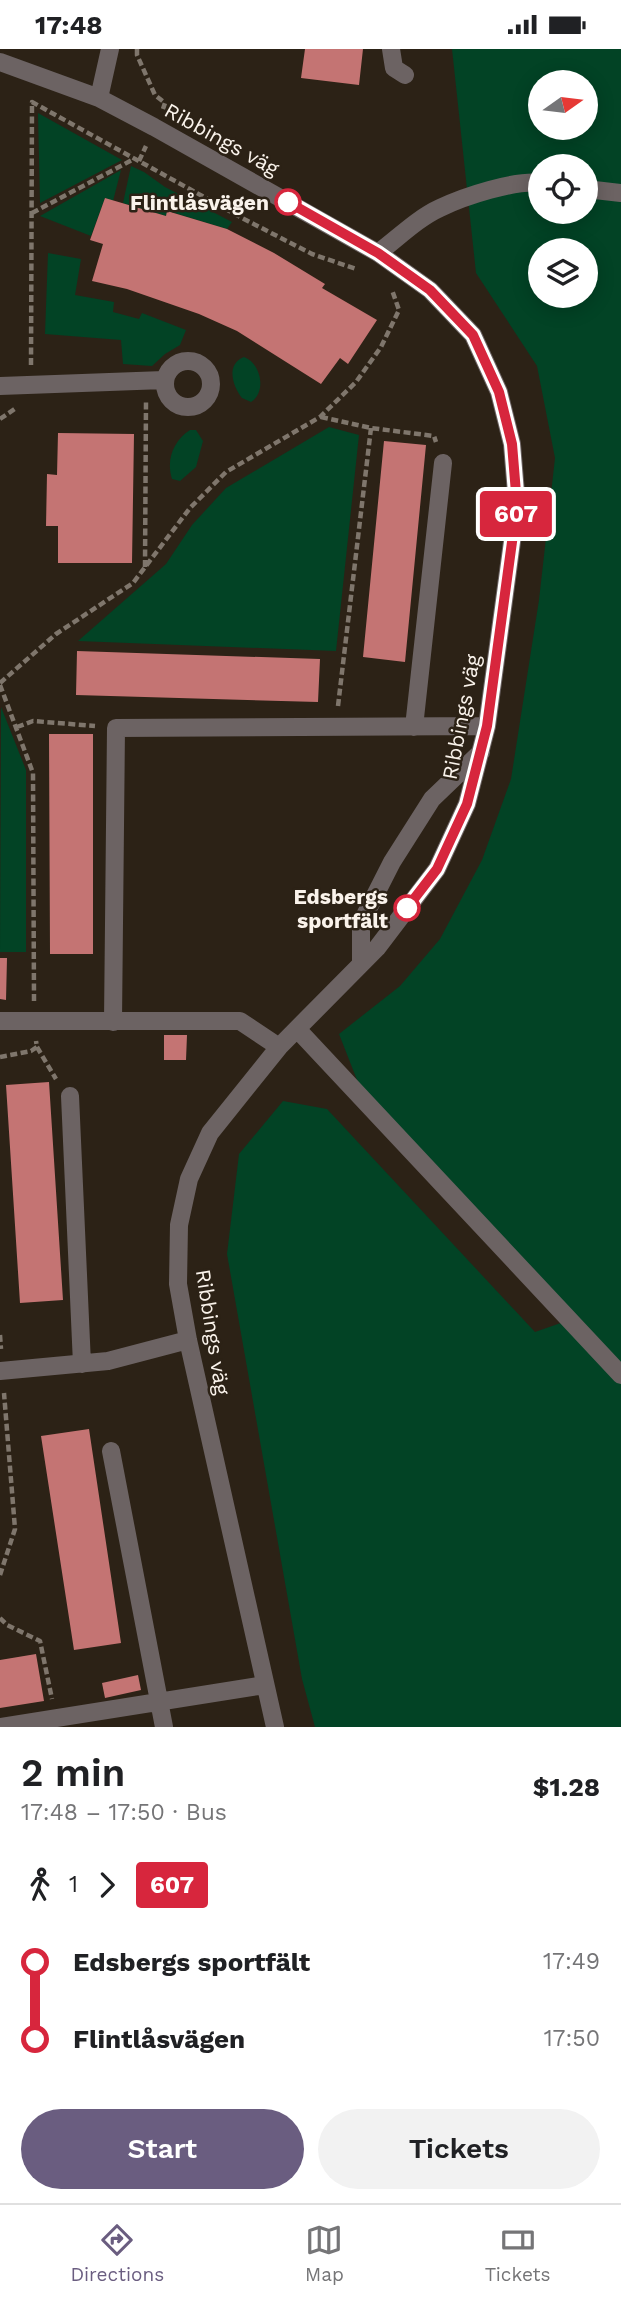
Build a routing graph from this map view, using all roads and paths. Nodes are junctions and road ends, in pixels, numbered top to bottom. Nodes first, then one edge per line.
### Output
1 (110, 49) edge
2 (391, 49) edge
3 (0, 62) edge
4 (405, 75) dead end
5 (99, 98) junction
6 (134, 159) junction
7 (528, 183) edge
8 (598, 190) edge
9 (621, 193) edge
10 (32, 213) junction
11 (378, 253) junction
12 (368, 272) dead end
13 (390, 286) dead end
14 (155, 380) joint
15 (31, 385) junction
16 (0, 386) edge
17 (320, 417) junction
18 (0, 419) edge
19 (371, 428) junction
20 (443, 463) joint
21 (145, 568) junction
22 (0, 684) edge
23 (487, 726) junction
24 (17, 727) junction
25 (336, 727) junction
26 (414, 727) junction
27 (116, 728) junction
28 (481, 752) junction
29 (361, 964) junction
30 (0, 1021) edge
31 (34, 1021) junction
32 (113, 1021) junction
33 (298, 1030) junction
34 (37, 1047) junction
35 (279, 1047) junction
36 (0, 1057) edge
37 (70, 1096) joint
38 (0, 1335) edge
39 (188, 1340) junction
40 (82, 1364) junction
41 (2, 1371) edge
42 (621, 1375) edge
43 (111, 1451) dead end
44 (0, 1575) edge
45 (0, 1618) edge
46 (265, 1685) junction
47 (159, 1702) junction
48 (55, 1718) junction
49 (0, 1727) edge
50 (164, 1727) edge
51 (275, 1727) edge

1 - 5 street
2 - 4 street
3 - 5 street, Ribbings väg
5 - 11 street, Ribbings väg
6 - 10 path
6 - 10 path
6 - 12 path
7 - 11 street
8 - 9 street
10 - 15 path
11 - 23 street, Ribbings väg
13 - 17 path
14 - 15 street
14 - 21 path
15 - 16 street
15 - 18 path
17 - 19 path
17 - 21 path
19 - 20 path
19 - 25 path
20 - 26 street
21 - 22 path
22 - 24 path
23 - 26 street
23 - 28 street, Ribbings väg
24 - 27 path
24 - 31 path
25 - 26 street
25 - 27 street
27 - 32 street
28 - 29 street, Ribbings väg
28 - 29 street
29 - 33 street, Ribbings väg
30 - 31 street
31 - 32 street
31 - 34 path
32 - 35 street
33 - 35 street, Ribbings väg
33 - 42 street
34 - 36 path
34 - 37 path
35 - 39 street, Ribbings väg
37 - 40 street
38 - 41 path
39 - 40 street
39 - 46 street, Ribbings väg
40 - 41 street
41 - 44 path
43 - 47 street
45 - 48 path
46 - 47 street
46 - 51 street, Ribbings väg
47 - 48 street
47 - 50 street
48 - 49 street

